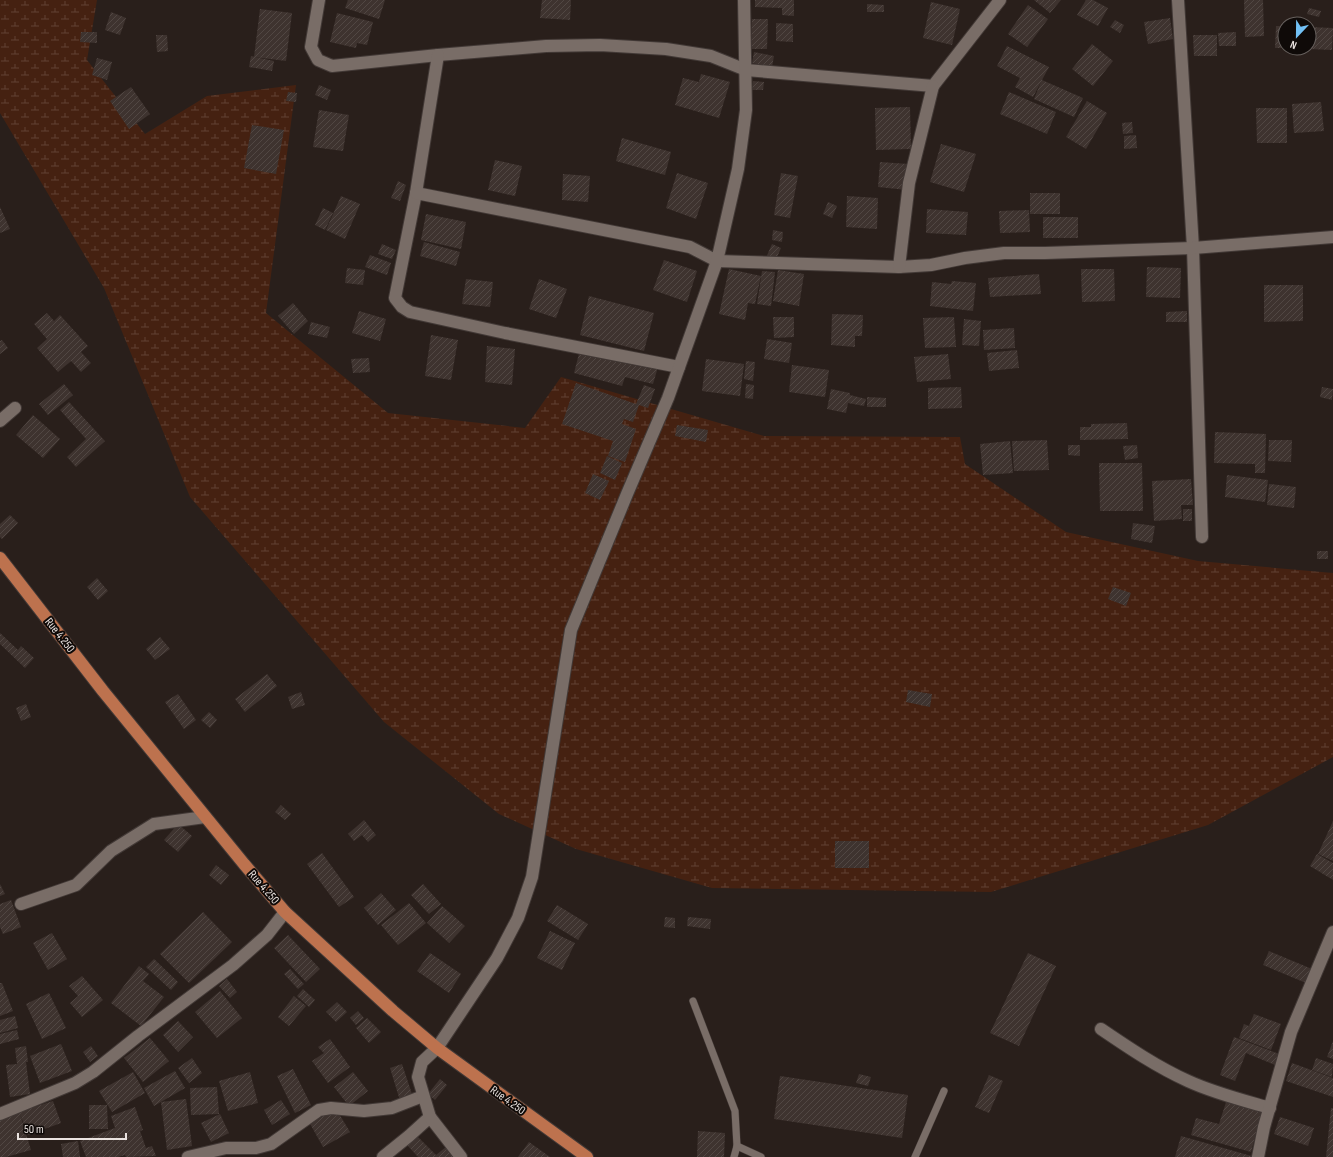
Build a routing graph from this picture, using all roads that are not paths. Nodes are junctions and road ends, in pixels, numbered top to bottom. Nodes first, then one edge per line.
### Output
1 (319, 0) edge
2 (744, 0) edge
3 (1000, 0) edge
4 (1178, 0) edge
5 (438, 55) junction
6 (746, 70) junction
7 (933, 86) junction
8 (416, 193) junction
9 (1333, 237) edge
10 (1192, 248) junction
11 (717, 261) junction
12 (899, 267) junction
13 (679, 367) junction
14 (15, 408) dead end
15 (0, 422) edge
16 (1202, 537) dead end
17 (0, 558) edge
18 (206, 817) junction
19 (21, 904) dead end
20 (285, 912) junction
21 (1333, 932) edge
22 (693, 1001) dead end
23 (1100, 1029) dead end
24 (437, 1048) junction
25 (944, 1091) dead end
26 (423, 1096) junction
27 (1270, 1108) junction
28 (0, 1114) edge
29 (430, 1117) junction
30 (737, 1146) junction
31 (188, 1157) edge
32 (383, 1157) edge
33 (461, 1157) edge
34 (587, 1157) edge
35 (734, 1157) edge
36 (760, 1157) edge
37 (915, 1157) edge
38 (1258, 1157) edge

1 - 5 street
2 - 6 street
3 - 7 street
4 - 10 street
5 - 6 street
5 - 8 street
6 - 7 street
6 - 11 street
7 - 12 street
8 - 11 street
8 - 13 street
9 - 10 street
10 - 12 street
10 - 16 street
11 - 12 street
11 - 13 street
13 - 24 street
14 - 15 street
17 - 18 main road, Rue 4.250
18 - 19 street
18 - 20 main road, Rue 4.250
20 - 24 main road, Rue 4.250
20 - 28 street
21 - 27 street
22 - 30 lane
23 - 27 street
24 - 26 street
24 - 34 main road, Rue 4.250
25 - 37 lane
26 - 29 street
26 - 31 street
27 - 38 street
29 - 32 street
29 - 33 street
30 - 35 lane
30 - 36 lane

